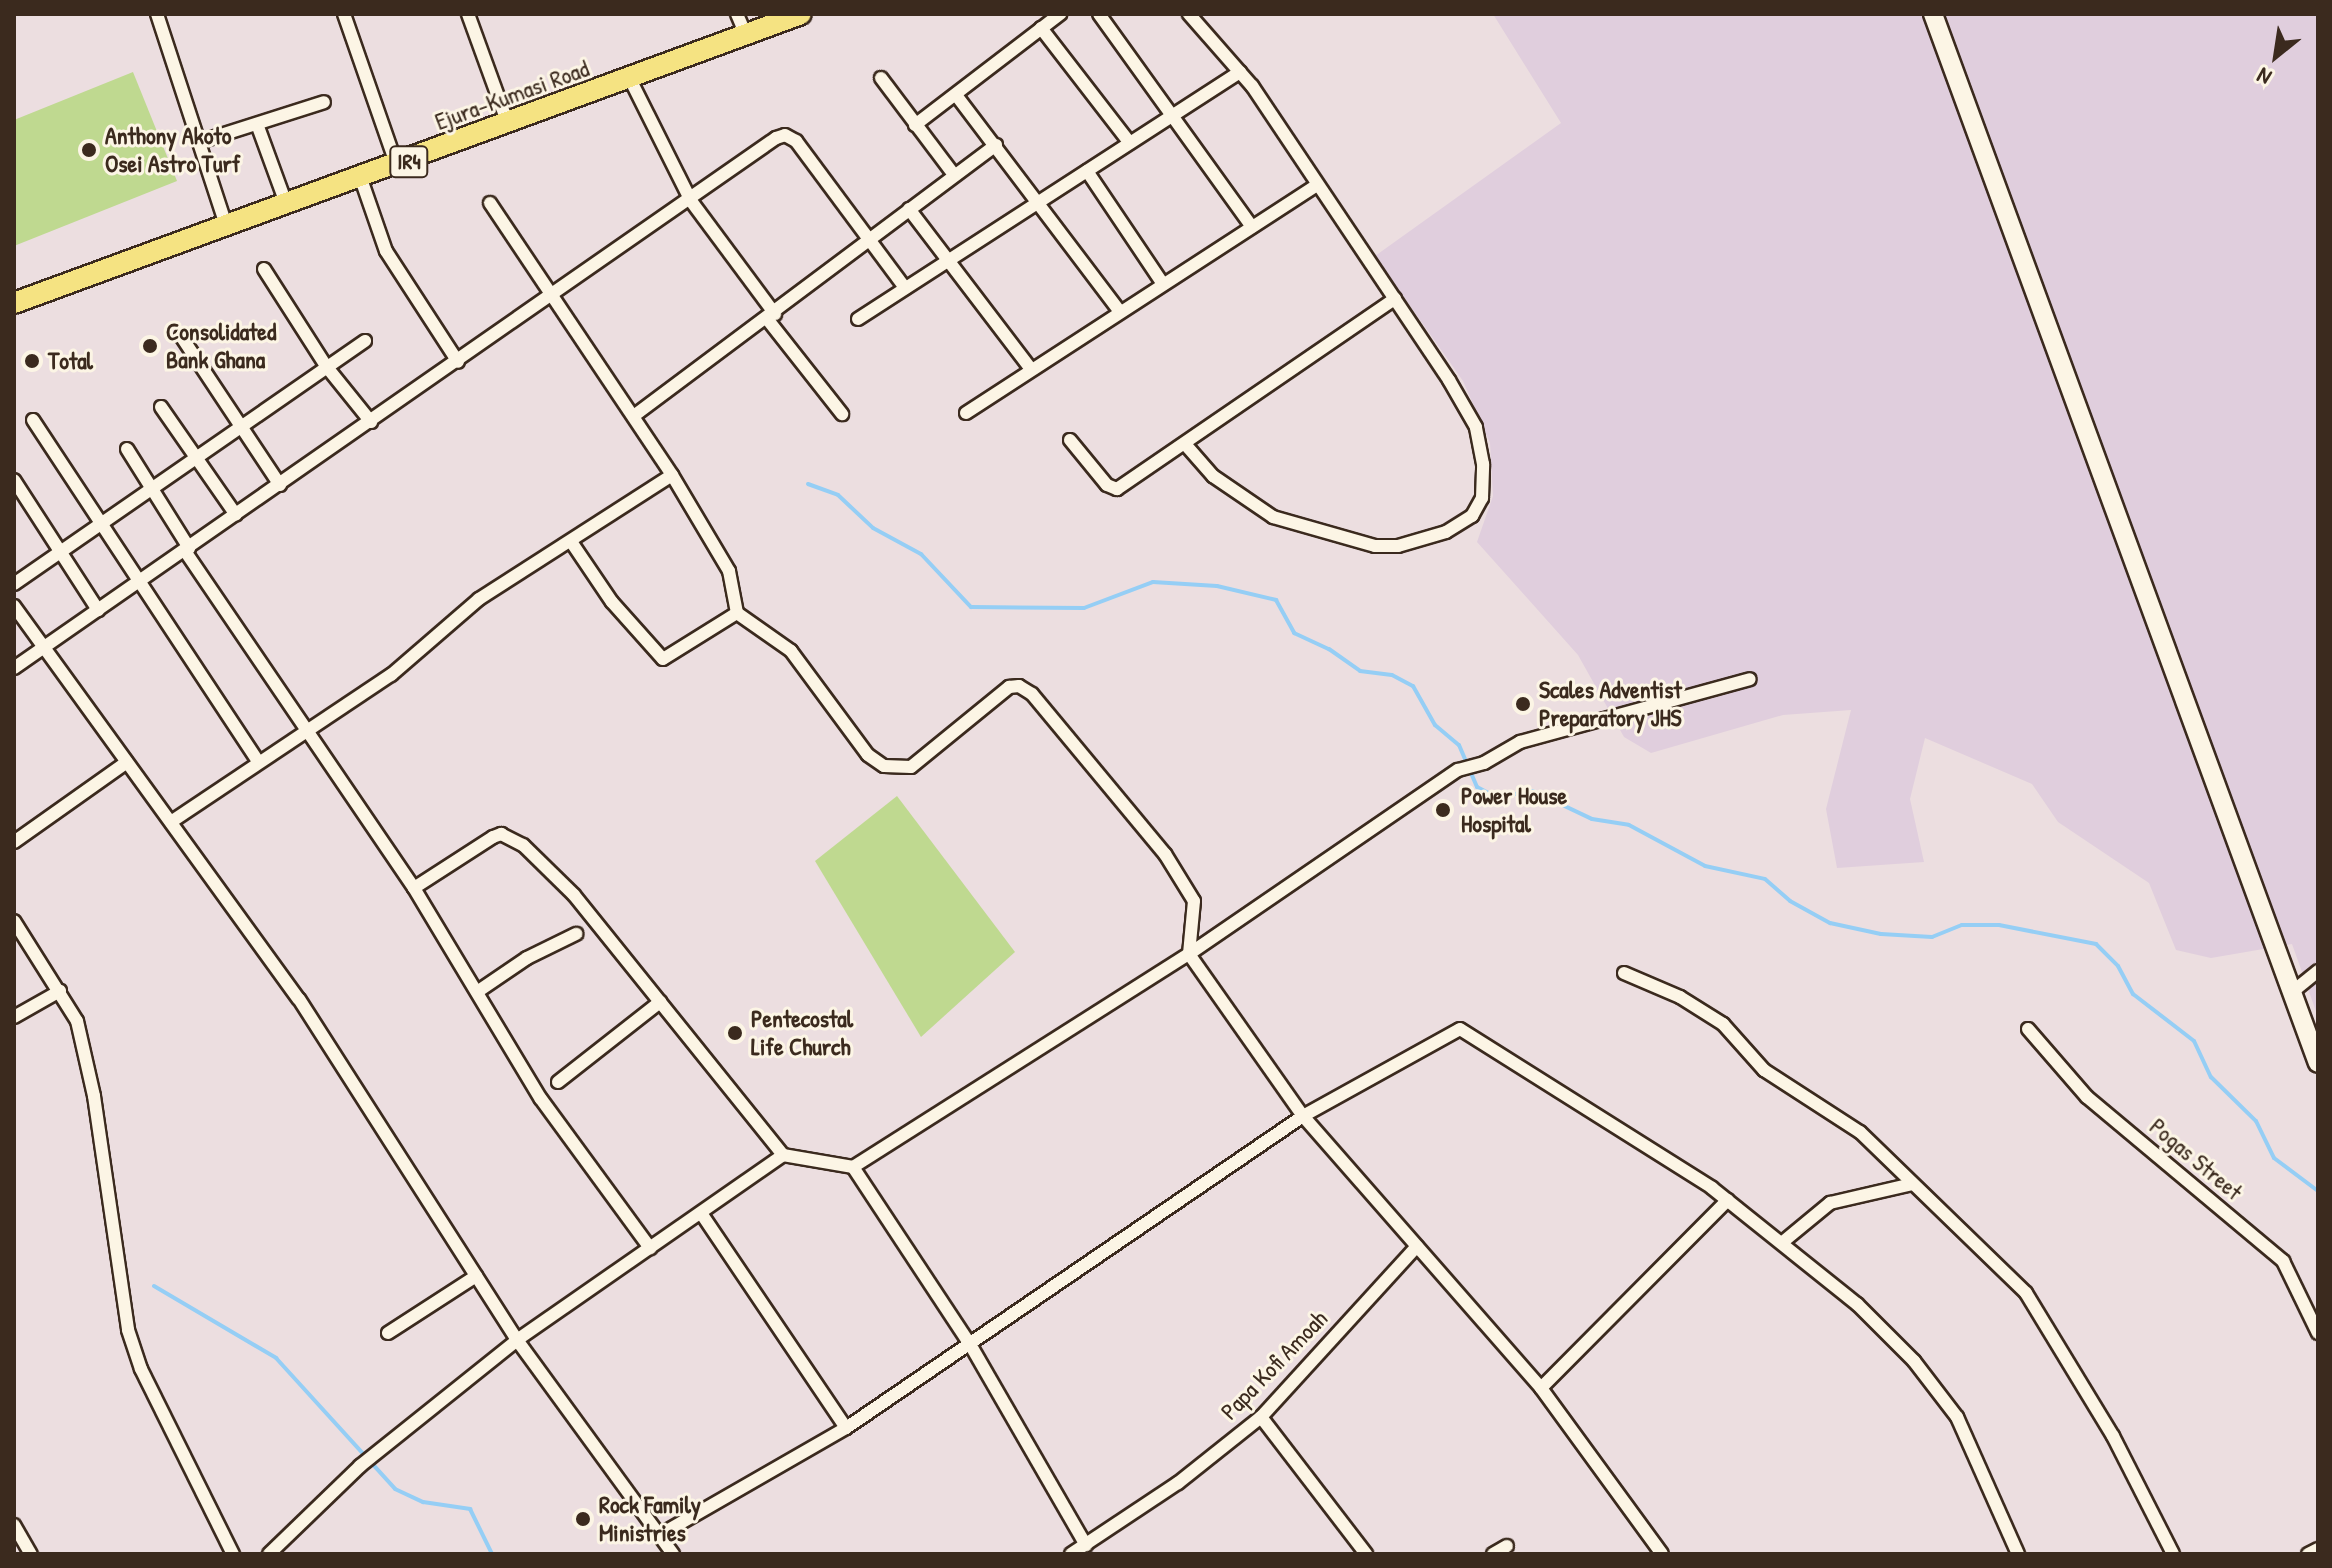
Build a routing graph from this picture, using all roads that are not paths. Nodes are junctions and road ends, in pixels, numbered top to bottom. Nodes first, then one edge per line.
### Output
1 (157, 14) edge
2 (344, 14) edge
3 (468, 14) edge
4 (737, 14) edge
5 (801, 14) edge
6 (1060, 14) edge
7 (1099, 14) edge
8 (1189, 14) edge
9 (1933, 14) edge
10 (1041, 28) junction
11 (746, 35) junction
12 (1240, 72) junction
13 (881, 78) dead end
14 (630, 79) junction
15 (956, 95) junction
16 (324, 102) dead end
17 (1170, 117) junction
18 (257, 124) junction
19 (508, 124) junction
20 (915, 125) junction
21 (199, 142) junction
22 (1130, 143) junction
23 (996, 145) junction
24 (397, 166) junction
25 (1087, 171) junction
26 (954, 175) junction
27 (361, 179) junction
28 (1317, 185) junction
29 (691, 201) junction
30 (1039, 202) junction
31 (490, 203) dead end
32 (287, 206) junction
33 (909, 209) junction
34 (1252, 227) junction
35 (227, 228) junction
36 (871, 241) junction
37 (948, 261) junction
38 (264, 269) dead end
39 (1163, 284) junction
40 (905, 288) junction
41 (554, 296) junction
42 (1395, 299) junction
43 (14, 303) edge
44 (1120, 312) junction
45 (772, 317) junction
46 (858, 319) dead end
47 (181, 336) dead end
48 (365, 341) dead end
49 (458, 362) junction
50 (326, 366) junction
51 (1031, 369) junction
52 (161, 407) dead end
53 (966, 413) dead end
54 (842, 414) dead end
55 (635, 415) junction
56 (33, 420) dead end
57 (371, 422) junction
58 (241, 424) junction
59 (1070, 440) dead end
60 (1185, 444) junction
61 (127, 449) dead end
62 (197, 454) junction
63 (672, 475) junction
64 (14, 480) edge
65 (280, 485) junction
66 (150, 487) junction
67 (236, 515) junction
68 (100, 521) junction
69 (572, 543) junction
70 (59, 550) junction
71 (187, 550) junction
72 (140, 582) junction
73 (14, 584) edge
74 (14, 606) edge
75 (98, 610) junction
76 (737, 613) junction
77 (43, 648) junction
78 (14, 668) edge
79 (1750, 679) dead end
80 (308, 729) junction
81 (258, 761) junction
82 (127, 762) junction
83 (171, 822) junction
84 (14, 842) edge
85 (414, 888) junction
86 (14, 921) edge
87 (576, 934) dead end
88 (1189, 954) junction
89 (2318, 971) edge
90 (1624, 973) dead end
91 (60, 991) junction
92 (477, 992) junction
93 (2291, 993) junction
94 (660, 1002) junction
95 (14, 1017) edge
96 (2028, 1029) dead end
97 (2318, 1063) edge
98 (558, 1082) dead end
99 (1303, 1116) junction
100 (783, 1155) junction
101 (853, 1167) junction
102 (1912, 1184) junction
103 (1728, 1200) junction
104 (701, 1213) junction
105 (1784, 1241) junction
106 (1417, 1246) junction
107 (650, 1248) junction
108 (476, 1276) junction
109 (388, 1333) dead end
110 (2318, 1333) edge
111 (517, 1340) junction
112 (971, 1346) junction
113 (1541, 1388) junction
114 (1261, 1417) junction
115 (846, 1428) junction
116 (14, 1525) edge
117 (658, 1536) junction
118 (1086, 1545) junction
119 (1507, 1546) dead end
120 (2318, 1549) edge
121 (31, 1554) edge
122 (233, 1554) edge
123 (269, 1554) edge
124 (673, 1554) edge
125 (1071, 1554) edge
126 (1366, 1554) edge
127 (1493, 1554) edge
128 (1662, 1554) edge
129 (2018, 1554) edge
130 (2173, 1554) edge
131 (2308, 1554) edge

1 - 21 street
2 - 24 street
3 - 19 street
4 - 11 street
5 - 11 main road, Ejura-Kumasi Road / IR4
6 - 10 street
7 - 17 street
8 - 12 street
9 - 93 street
10 - 15 street
10 - 22 street
11 - 14 main road, Ejura-Kumasi Road / IR4
12 - 17 street
12 - 28 street
13 - 20 street
14 - 19 main road, Ejura-Kumasi Road / IR4
14 - 29 street
15 - 20 street
15 - 23 street
16 - 18 street
17 - 22 street
17 - 34 street
18 - 21 street
18 - 32 street
19 - 24 main road, Ejura-Kumasi Road / IR4
20 - 26 street
21 - 35 street
22 - 25 street
23 - 26 street
23 - 30 street
24 - 27 main road, Ejura-Kumasi Road / IR4
25 - 30 street
25 - 39 street
26 - 33 street
27 - 32 main road, Ejura-Kumasi Road / IR4
27 - 49 street
28 - 34 street
28 - 42 street
29 - 36 street
29 - 41 street
29 - 45 street
30 - 37 street
30 - 44 street
31 - 41 street
32 - 35 main road, Ejura-Kumasi Road / IR4
33 - 36 street
33 - 37 street
34 - 39 street
35 - 43 main road, Ejura-Kumasi Road / IR4
36 - 40 street
36 - 45 street
37 - 40 street
37 - 51 street
38 - 50 street
39 - 44 street
40 - 46 street
41 - 49 street
41 - 55 street
42 - 60 street
42 - 60 street
44 - 51 street
45 - 54 street
45 - 55 street
47 - 58 street
48 - 50 street
49 - 57 street
50 - 57 street
50 - 58 street
51 - 53 street
52 - 62 street
55 - 63 street
56 - 68 street
57 - 65 street
58 - 62 street
58 - 65 street
59 - 60 street
61 - 66 street
62 - 66 street
62 - 67 street
63 - 69 street
63 - 76 street
64 - 70 street
65 - 67 street
66 - 68 street
66 - 71 street
67 - 71 street
68 - 70 street
68 - 72 street
69 - 76 street
69 - 80 street
70 - 73 street
70 - 75 street
71 - 72 street
71 - 80 street
72 - 75 street
72 - 81 street
74 - 77 street
75 - 77 street
76 - 88 street
77 - 78 street
77 - 82 street
79 - 88 street
80 - 81 street
80 - 85 street
81 - 83 street
82 - 83 street
82 - 84 street
83 - 108 street
85 - 92 street
85 - 94 street
86 - 91 street
87 - 92 street
88 - 99 street
88 - 101 street
89 - 93 street
90 - 102 street
91 - 95 street
91 - 122 street
92 - 107 street
93 - 97 street
94 - 98 street
94 - 100 street
96 - 110 street, Pogas Street
99 - 103 street
99 - 106 street
99 - 112 street
100 - 101 street
100 - 104 street
101 - 112 street
102 - 105 street
102 - 130 street
103 - 105 street
103 - 113 street
104 - 107 street
104 - 115 street
105 - 129 street
106 - 113 street
106 - 114 street, Papa Kofi Amoah
107 - 111 street
108 - 109 street
108 - 111 street
111 - 117 street
111 - 123 street
112 - 115 street
112 - 118 street
113 - 128 street
114 - 118 street, Papa Kofi Amoah
114 - 126 street
115 - 117 street
116 - 121 street
117 - 124 street
118 - 125 street, Papa Kofi Amoah
119 - 127 street
120 - 131 street

